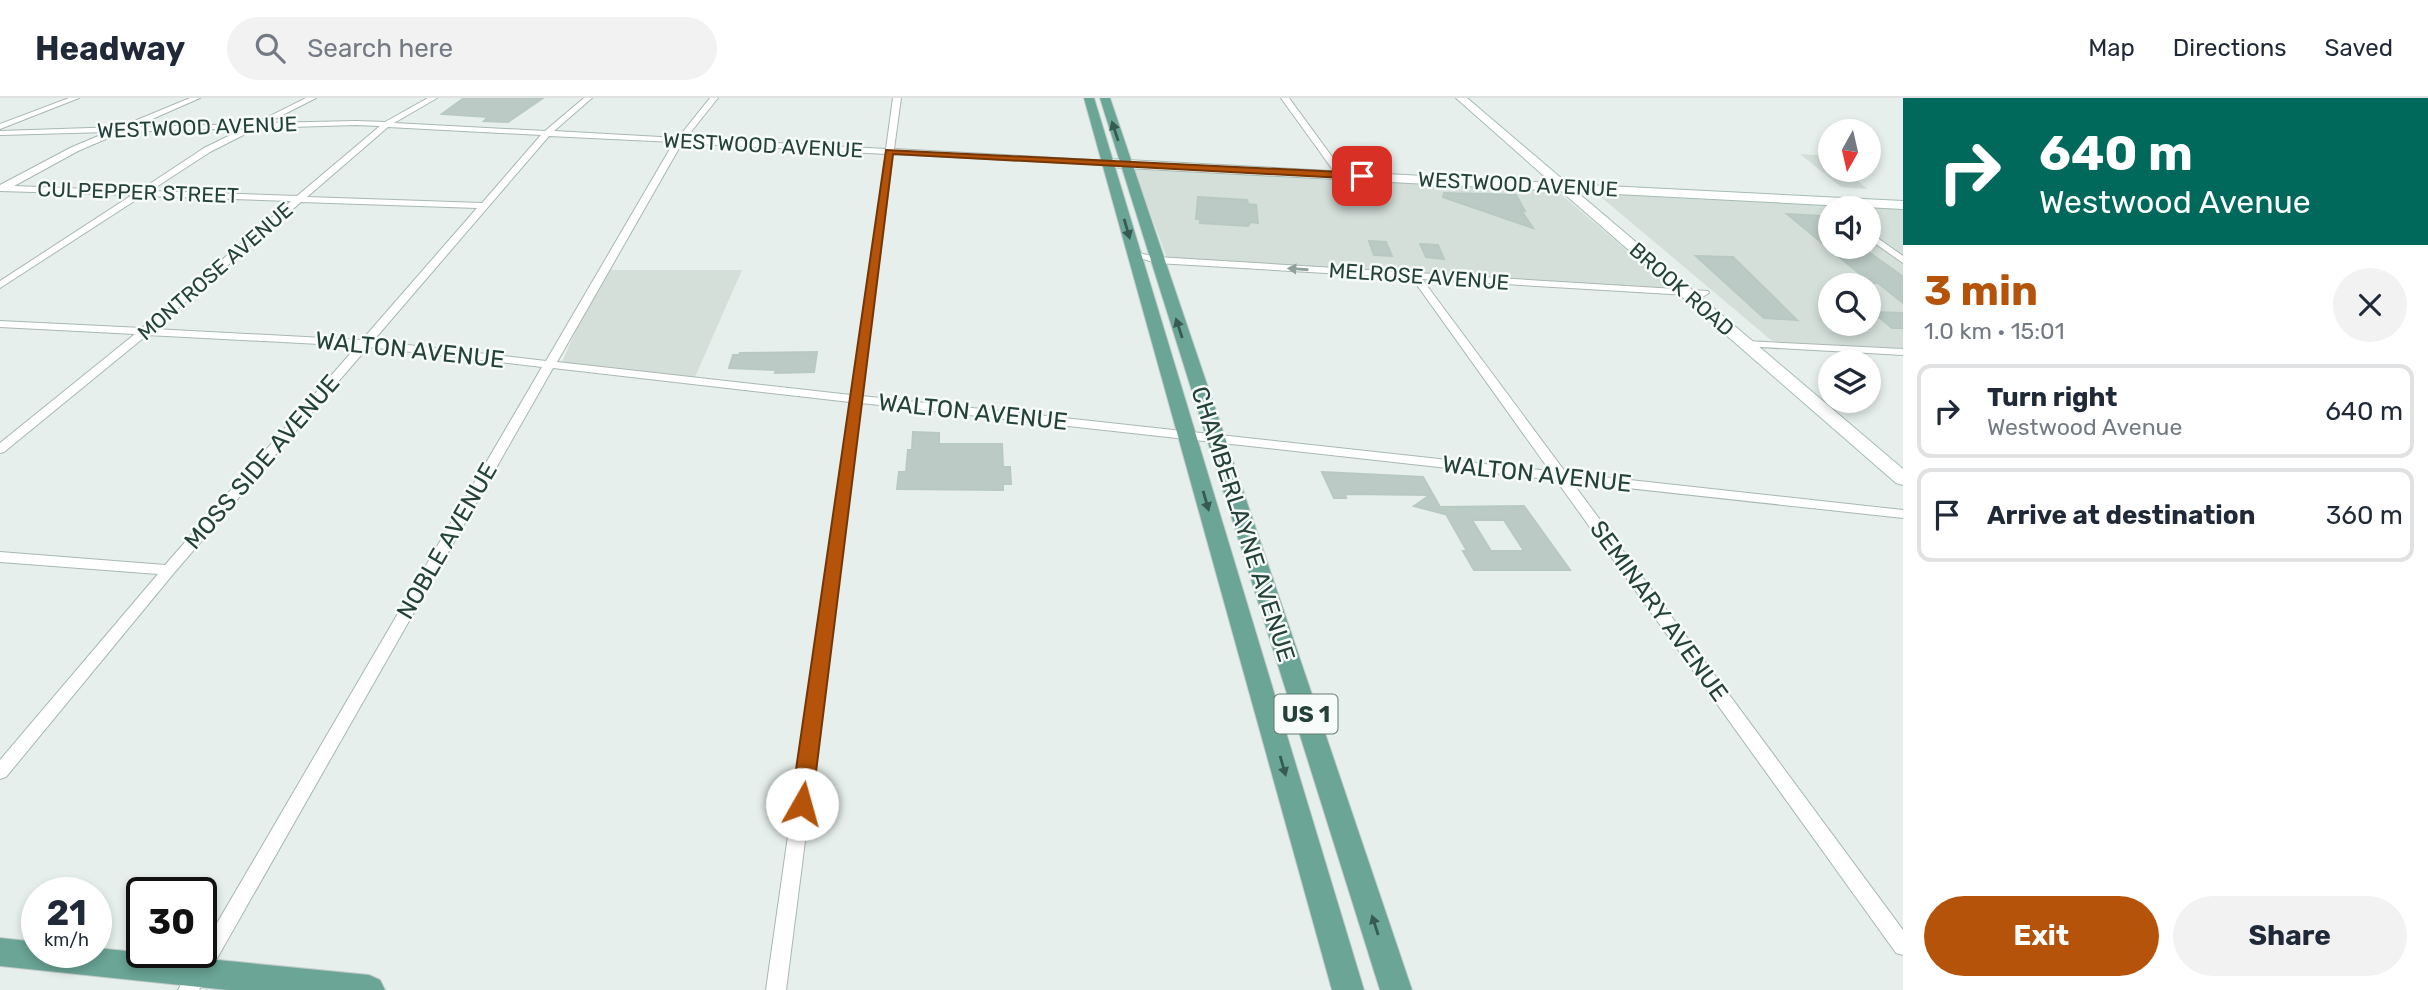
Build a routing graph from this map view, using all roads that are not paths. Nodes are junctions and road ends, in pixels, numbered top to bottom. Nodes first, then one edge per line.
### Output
1 (75, 98) edge
2 (196, 98) edge
3 (312, 98) edge
4 (433, 98) edge
5 (588, 98) edge
6 (714, 98) edge
7 (897, 98) edge
8 (1089, 98) edge
9 (1105, 98) edge
10 (1285, 98) edge
11 (1461, 98) edge
12 (1473, 98) edge
13 (36, 104) dead end
14 (22, 118) junction
15 (387, 124) junction
16 (255, 126) junction
17 (0, 127) edge
18 (122, 130) junction
19 (0, 133) edge
20 (547, 134) junction
21 (679, 141) junction
22 (889, 152) junction
23 (1108, 163) junction
24 (1126, 164) junction
25 (1341, 175) junction
26 (1572, 188) junction
27 (2, 189) edge
28 (141, 192) junction
29 (300, 198) junction
30 (1818, 204) edge
31 (1881, 205) edge
32 (1903, 205) edge
33 (485, 206) junction
34 (1881, 243) edge
35 (1134, 255) junction
36 (1157, 260) junction
37 (1903, 260) edge
38 (1415, 276) junction
39 (0, 285) edge
40 (1686, 292) junction
41 (1704, 293) junction
42 (0, 324) edge
43 (144, 332) junction
44 (366, 342) junction
45 (1746, 344) junction
46 (1766, 345) junction
47 (1903, 352) edge
48 (549, 365) junction
49 (1818, 389) edge
50 (855, 399) junction
51 (1844, 413) edge
52 (1186, 435) junction
53 (1216, 439) junction
54 (0, 449) edge
55 (1902, 472) edge
56 (1562, 476) junction
57 (1903, 514) edge
58 (0, 557) edge
59 (169, 570) junction
60 (0, 772) edge
61 (1903, 946) edge
62 (0, 952) edge
63 (193, 981) edge
64 (369, 990) edge
65 (776, 990) edge
66 (1348, 990) edge
67 (1396, 990) edge

1 - 14 street
2 - 18 street
3 - 16 street
4 - 15 street, MONTROSE AVENUE
5 - 20 street, MOSS SIDE AVENUE
6 - 21 street, NOBLE AVENUE
7 - 22 street
8 - 23 main road, CHAMBERLAYNE AVENUE / US 1
24 -> 9 main road, CHAMBERLAYNE AVENUE / US 1
10 - 25 street
11 - 26 main road, BROOK ROAD
12 - 26 main road, BROOK ROAD
13 - 14 street
14 - 17 street
15 - 16 street, WESTWOOD AVENUE
15 - 20 street, WESTWOOD AVENUE
15 - 29 street, MONTROSE AVENUE
16 - 18 street, WESTWOOD AVENUE
16 - 28 street
18 - 19 street, WESTWOOD AVENUE
18 - 27 street
20 - 21 street, WESTWOOD AVENUE
20 - 33 street, MOSS SIDE AVENUE
21 - 22 street, WESTWOOD AVENUE
21 - 48 street, NOBLE AVENUE
22 - 23 street, WESTWOOD AVENUE
22 - 50 street
23 - 24 main road, WESTWOOD AVENUE
23 -> 35 main road, CHAMBERLAYNE AVENUE / US 1
24 - 25 main road, WESTWOOD AVENUE
24 - 36 main road, CHAMBERLAYNE AVENUE / US 1
25 - 26 main road, WESTWOOD AVENUE
26 - 30 main road, WESTWOOD AVENUE
26 - 40 main road, BROOK ROAD
26 - 41 main road, BROOK ROAD
27 - 28 street, CULPEPPER STREET
28 - 29 street, CULPEPPER STREET
28 - 39 street
29 - 33 street, CULPEPPER STREET
29 - 43 street, MONTROSE AVENUE
31 - 32 main road, WESTWOOD AVENUE
33 - 44 street, MOSS SIDE AVENUE
34 - 37 street
35 - 36 street, MELROSE AVENUE
35 - 52 main road, CHAMBERLAYNE AVENUE / US 1
38 -> 36 street, MELROSE AVENUE
53 -> 36 main road, CHAMBERLAYNE AVENUE / US 1
38 - 40 street, MELROSE AVENUE
38 - 56 street, SEMINARY AVENUE
40 - 41 street, MELROSE AVENUE
40 - 45 main road, BROOK ROAD
41 - 46 main road, BROOK ROAD
42 - 43 street, WALTON AVENUE
43 - 44 street, WALTON AVENUE
43 - 54 street, MONTROSE AVENUE
44 - 48 street, WALTON AVENUE
44 - 59 street, MOSS SIDE AVENUE
45 - 46 street
45 - 55 main road, BROOK ROAD
46 - 47 street
46 - 49 main road, BROOK ROAD
48 - 50 street, WALTON AVENUE
48 - 63 street, NOBLE AVENUE
50 - 52 street, WALTON AVENUE
50 - 65 street
51 - 55 main road, BROOK ROAD
52 - 53 street, WALTON AVENUE
52 -> 66 main road, CHAMBERLAYNE AVENUE / US 1
53 - 56 street, WALTON AVENUE
67 -> 53 main road, CHAMBERLAYNE AVENUE / US 1
56 - 57 street, WALTON AVENUE
56 - 61 street, SEMINARY AVENUE
58 - 59 street
59 - 60 street, MOSS SIDE AVENUE
62 - 63 main road
63 - 64 main road

